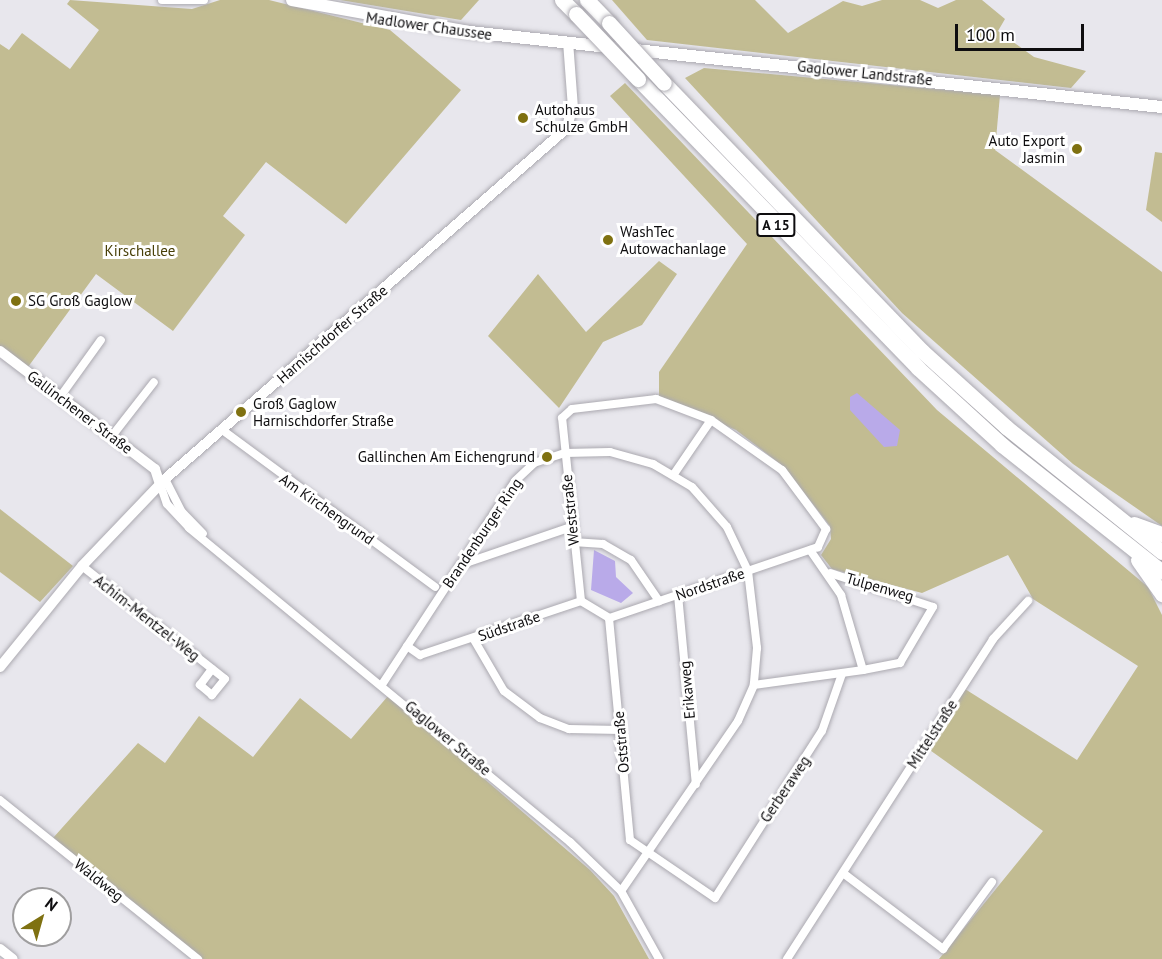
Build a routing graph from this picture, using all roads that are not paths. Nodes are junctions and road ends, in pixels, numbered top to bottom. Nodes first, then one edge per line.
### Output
1 (162, 0) edge
2 (204, 0) edge
3 (292, 0) edge
4 (562, 0) edge
5 (586, 0) edge
6 (568, 42) junction
7 (1162, 107) edge
8 (101, 340) dead end
9 (0, 351) edge
10 (154, 382) dead end
11 (60, 397) junction
12 (711, 420) junction
13 (221, 429) junction
14 (112, 436) junction
15 (565, 453) junction
16 (674, 474) junction
17 (161, 478) junction
18 (1119, 518) junction
19 (572, 527) junction
20 (1162, 534) edge
21 (573, 542) junction
22 (1130, 547) junction
23 (810, 550) junction
24 (1162, 552) edge
25 (460, 565) junction
26 (82, 566) junction
27 (747, 572) junction
28 (1162, 572) edge
29 (830, 573) junction
30 (435, 587) dead end
31 (1162, 594) edge
32 (678, 595) junction
33 (581, 601) junction
34 (659, 601) junction
35 (1028, 601) dead end
36 (609, 618) junction
37 (472, 638) junction
38 (407, 646) junction
39 (0, 667) edge
40 (212, 669) dead end
41 (863, 670) junction
42 (842, 674) junction
43 (383, 683) junction
44 (754, 685) junction
45 (620, 730) junction
46 (696, 784) junction
47 (0, 800) edge
48 (649, 855) junction
49 (843, 873) junction
50 (992, 882) dead end
51 (621, 891) junction
52 (715, 898) joint
53 (0, 948) edge
54 (13, 959) edge
55 (198, 959) edge
56 (659, 959) edge
57 (787, 959) edge

1 - 2 street
3 - 6 main road, Madlower Chaussee
4 - 22 highway, A 15, bridge
5 - 18 highway, A 15, bridge
6 - 7 main road, Gaglower Landstraße
6 - 13 street, Harnischdorfer Straße
8 - 11 street
9 - 11 street, Gallinchener Straße
10 - 14 street
11 - 14 street, Gallinchener Straße
12 - 15 street, Weststraße
12 - 16 street
12 - 23 street
13 - 17 street, Harnischdorfer Straße
13 - 30 street, Am Kirchengrund
14 - 17 street, Gallinchener Straße
15 - 16 street, Brandenburger Ring
15 - 19 street, Weststraße
15 - 25 street, Brandenburger Ring
16 - 27 street, Brandenburger Ring
17 - 26 street, Harnischdorfer Straße
17 - 43 street, Gaglower Straße
18 - 20 highway
18 - 24 highway, A 15
19 - 21 street, Weststraße
19 - 25 street
21 - 33 street, Weststraße
21 - 34 street
22 - 28 highway, A 15
22 - 31 highway
23 - 27 street, Nordstraße
23 - 29 street, Tulpenweg
25 - 38 street, Brandenburger Ring
26 - 39 street, Harnischdorfer Straße
26 - 40 street, Achim-Mentzel-Weg
27 - 32 street, Nordstraße
27 - 44 street, Brandenburger Ring
29 - 41 street, Tulpenweg
29 - 41 street, Tulpenweg
32 - 34 street, Nordstraße
32 - 46 street, Erikaweg
33 - 36 street
33 - 37 street, Südstraße
34 - 36 street, Nordstraße
35 - 49 street, Mittelstraße
36 - 45 street, Oststraße
37 - 38 street, Südstraße
37 - 45 street
38 - 43 street, Brandenburger Ring
41 - 42 street, Tulpenweg
42 - 44 street, Tulpenweg
42 - 52 street, Gerberaweg
43 - 51 street, Gaglower Straße
44 - 46 street, Brandenburger Ring
45 - 48 street, Oststraße
46 - 48 street, Brandenburger Ring
47 - 55 street, Waldweg
48 - 51 street, Brandenburger Ring
48 - 52 street, Oststraße
49 - 50 street
49 - 57 street, Mittelstraße
51 - 56 street, Gaglower Straße
53 - 54 street

